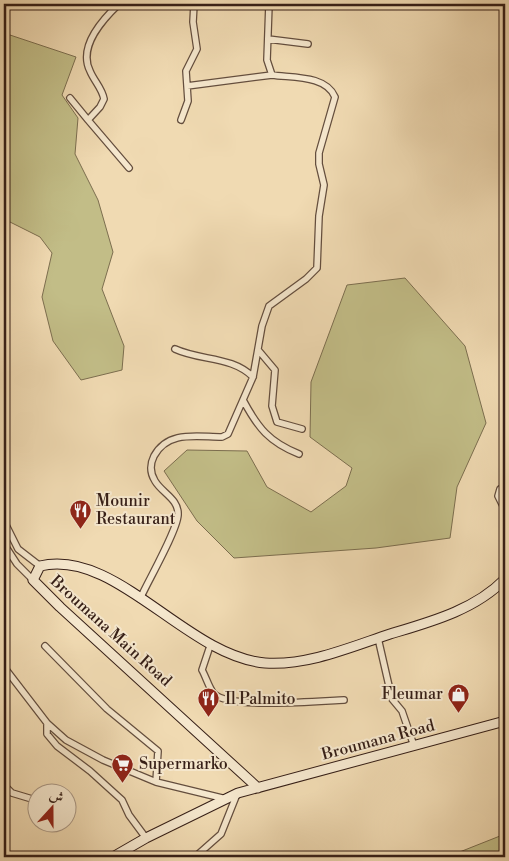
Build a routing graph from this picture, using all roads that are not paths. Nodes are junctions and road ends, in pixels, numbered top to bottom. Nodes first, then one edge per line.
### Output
1 (120, 4) edge
2 (194, 4) edge
3 (269, 4) edge
4 (268, 39) junction
5 (308, 44) dead end
6 (272, 75) junction
7 (187, 86) junction
8 (70, 98) dead end
9 (88, 120) junction
10 (181, 120) dead end
11 (129, 168) dead end
12 (175, 349) dead end
13 (258, 351) junction
14 (254, 377) junction
15 (243, 400) junction
16 (302, 429) dead end
17 (299, 454) dead end
18 (505, 486) edge
19 (505, 510) edge
20 (4, 521) edge
21 (4, 544) edge
22 (40, 566) junction
23 (505, 579) edge
24 (33, 580) junction
25 (140, 599) junction
26 (378, 638) junction
27 (211, 643) junction
28 (45, 646) dead end
29 (4, 667) edge
30 (344, 700) dead end
31 (505, 721) edge
32 (46, 723) junction
33 (414, 746) junction
34 (156, 782) junction
35 (4, 785) edge
36 (258, 788) junction
37 (238, 793) junction
38 (28, 798) edge
39 (226, 799) junction
40 (146, 838) junction
41 (113, 857) edge
42 (196, 857) edge

1 - 9 street
2 - 7 street
3 - 4 street
4 - 5 street
4 - 6 street
6 - 7 street
6 - 13 street
7 - 10 street
8 - 9 street
9 - 11 street
12 - 14 street
13 - 14 street
13 - 16 street
14 - 15 street
15 - 17 street
15 - 25 street
18 - 19 street
20 - 22 street
21 - 24 street
22 - 24 street, Broumana Main Road
22 - 25 street, Broumana Main Road
23 - 26 street, Broumana Main Road
24 - 36 street, Broumana Main Road
25 - 27 street, Broumana Main Road
26 - 27 street, Broumana Main Road
26 - 33 street
27 - 30 street
28 - 34 street
29 - 32 street
31 - 33 street, Broumana Road
32 - 34 street
32 - 40 street
33 - 36 street, Broumana Road
34 - 39 street
35 - 38 street
36 - 37 street
37 - 39 street
37 - 42 street
39 - 40 street
40 - 41 street

